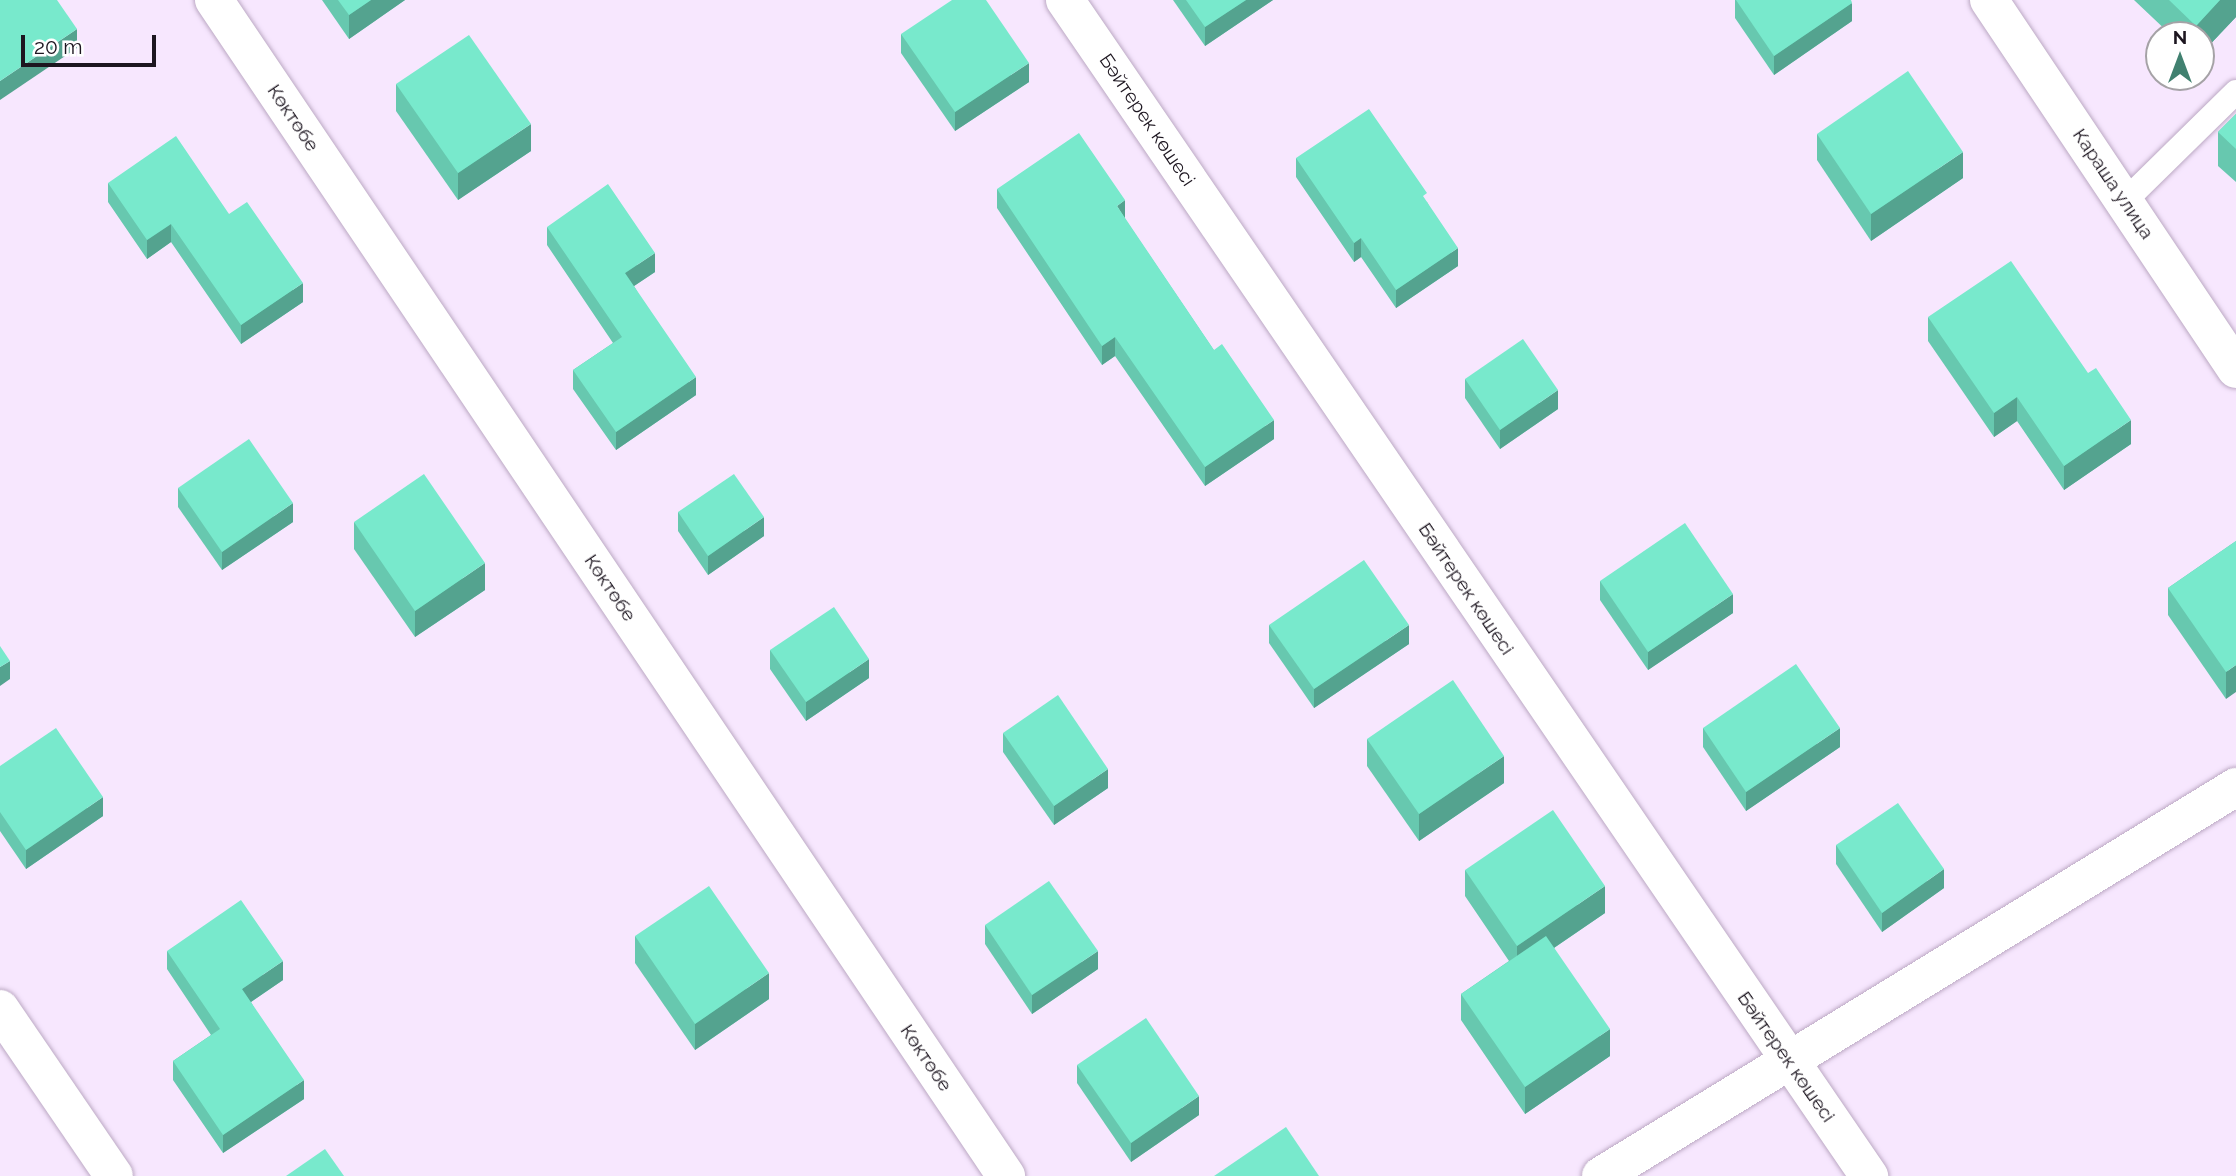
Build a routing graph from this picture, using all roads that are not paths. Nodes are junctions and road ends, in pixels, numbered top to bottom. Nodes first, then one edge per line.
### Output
1 (214, 0) edge
2 (1065, 0) edge
3 (1989, 0) edge
4 (2236, 92) edge
5 (2124, 202) junction
6 (2236, 367) edge
7 (2236, 787) edge
8 (0, 1009) edge
9 (1789, 1062) junction
10 (114, 1176) edge
11 (1006, 1176) edge
12 (1601, 1176) edge
13 (1869, 1176) edge

1 - 11 street, Көктөбе
2 - 9 street, Бәйтерек көшесі
3 - 5 street, Караша улица
4 - 5 lane
5 - 6 street, Караша улица
7 - 9 street
8 - 10 street
9 - 12 street
9 - 13 street, Бәйтерек көшесі

